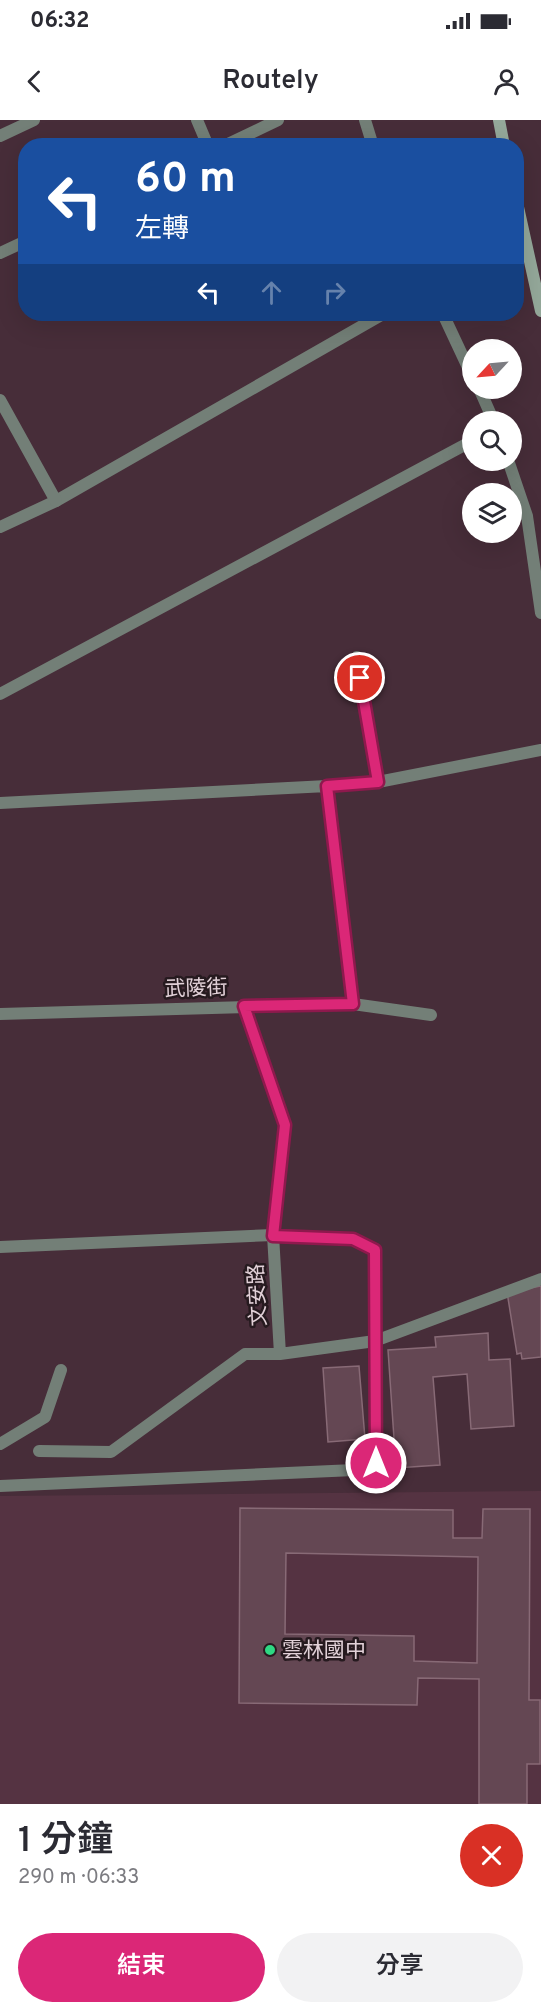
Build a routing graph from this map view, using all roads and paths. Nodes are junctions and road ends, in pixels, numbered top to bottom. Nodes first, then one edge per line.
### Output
1 (34, 120) edge
2 (197, 120) edge
3 (278, 120) edge
4 (365, 120) edge
5 (499, 120) edge
6 (0, 136) edge
7 (205, 138) edge
8 (241, 138) edge
9 (371, 138) edge
10 (502, 138) edge
11 (524, 234) edge
12 (18, 245) edge
13 (0, 253) edge
14 (541, 311) edge
15 (371, 321) edge
16 (446, 321) edge
17 (462, 355) edge
18 (0, 400) edge
19 (462, 446) edge
20 (512, 471) edge
21 (56, 501) junction
22 (0, 527) edge
23 (541, 613) edge
24 (357, 657) dead end
25 (0, 694) edge
26 (541, 750) edge
27 (378, 782) junction
28 (327, 786) junction
29 (6, 803) edge
30 (353, 1004) junction
31 (244, 1006) junction
32 (0, 1014) edge
33 (431, 1015) dead end
34 (273, 1236) junction
35 (0, 1247) edge
36 (541, 1279) edge
37 (375, 1341) junction
38 (280, 1354) junction
39 (61, 1370) dead end
40 (0, 1444) edge
41 (39, 1451) dead end
42 (0, 1486) edge

1 - 6 street
2 - 7 street
3 - 8 street
4 - 9 street
5 - 10 main road
11 - 14 main road
12 - 13 street
15 - 21 street
16 - 17 street
18 - 21 street
19 - 25 street
20 - 23 street
21 - 22 street
24 - 27 street
26 - 27 street
27 - 28 street
28 - 29 street
28 - 30 street
30 - 31 street, 武陵街
30 - 33 street, 武陵街
31 - 32 street, 武陵街
31 - 34 street
34 - 35 street, 文安路
34 - 37 street
34 - 38 street, 文安路
36 - 37 street, 文安路
37 - 38 street, 文安路
37 - 42 street
38 - 41 street
39 - 40 street

